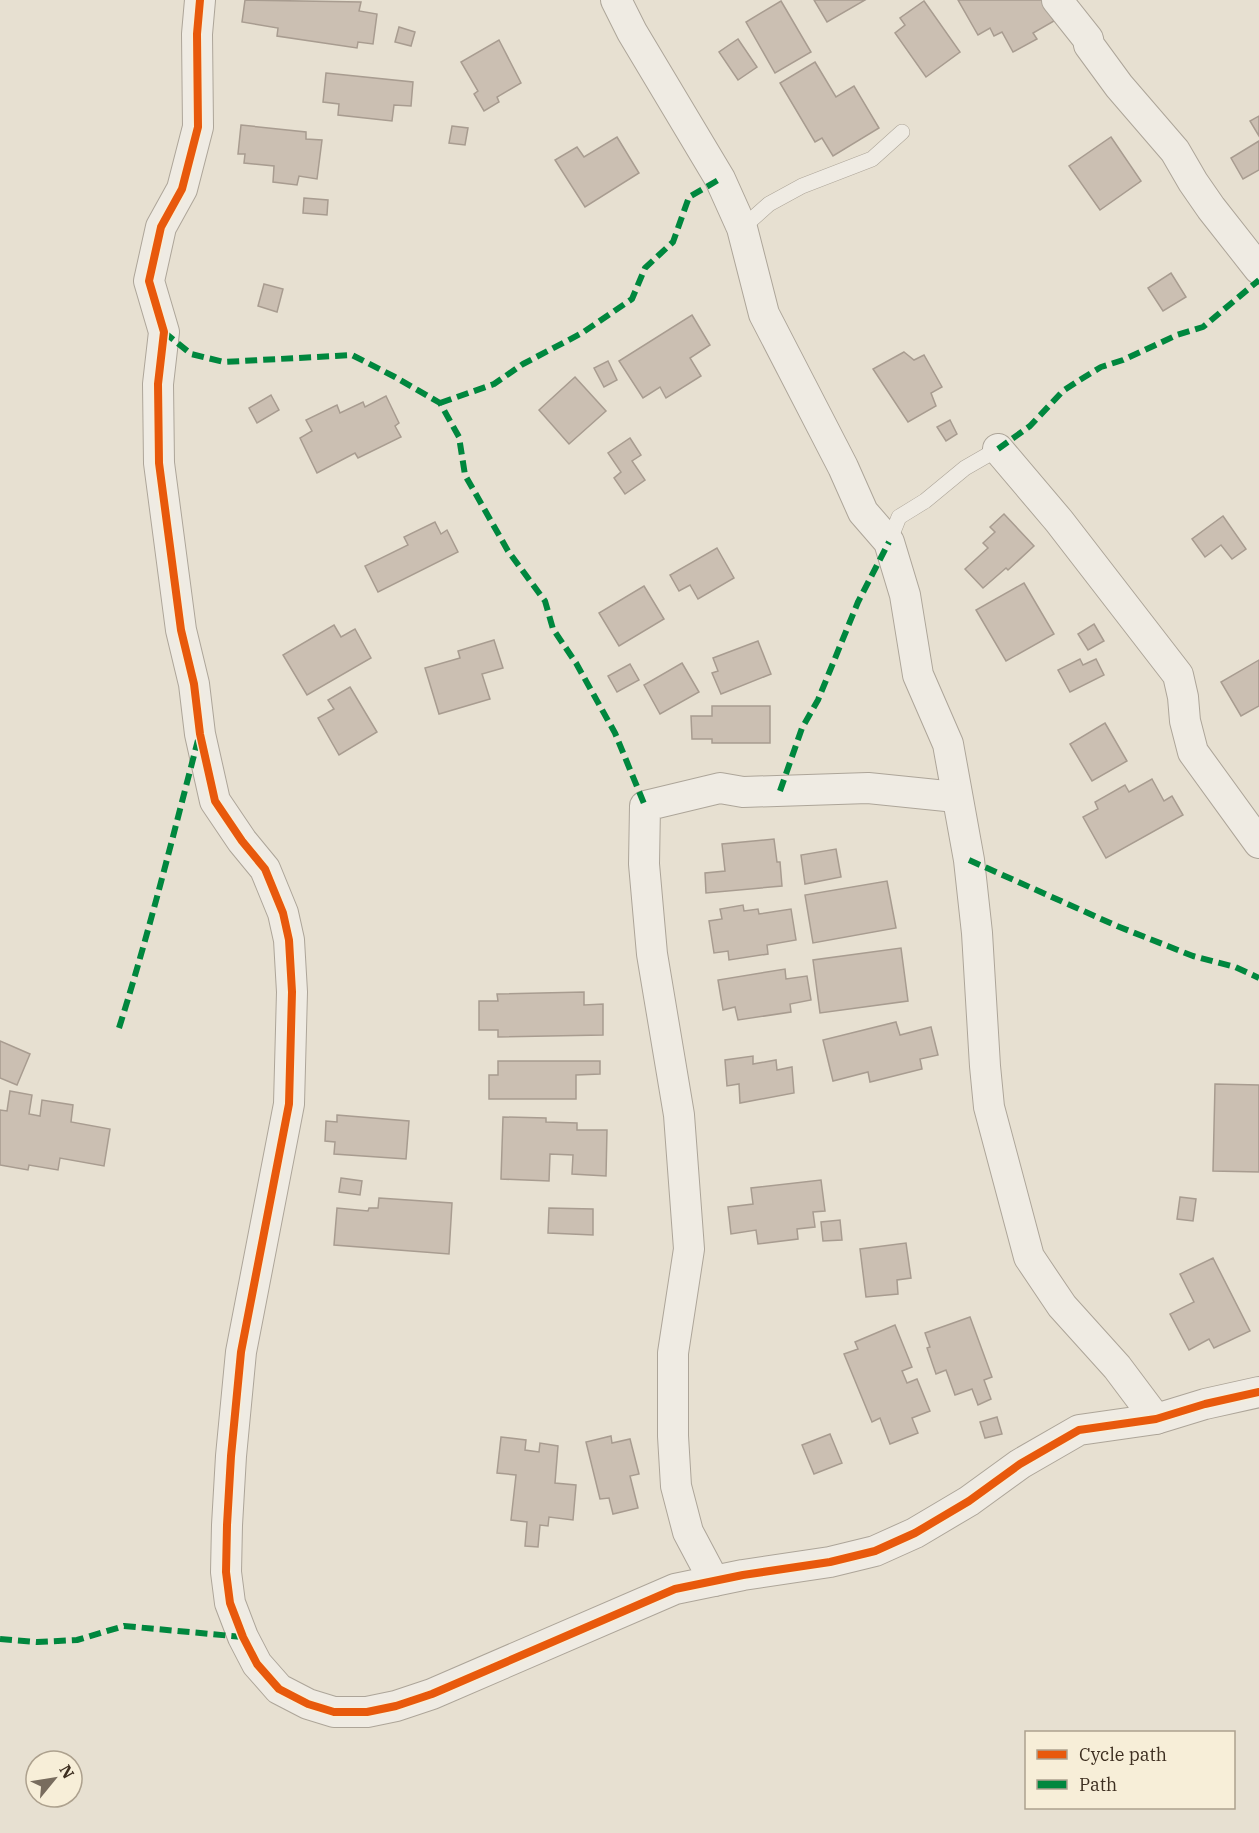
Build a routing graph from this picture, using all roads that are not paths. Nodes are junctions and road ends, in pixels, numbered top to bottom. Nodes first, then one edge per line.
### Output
1 (200, 0) edge
2 (616, 0) edge
3 (1057, 0) edge
4 (902, 132) dead end
5 (742, 228) junction
6 (1259, 269) edge
7 (998, 449) joint
8 (889, 542) junction
9 (956, 797) junction
10 (1259, 843) edge
11 (1259, 1392) edge
12 (1156, 1419) junction
13 (714, 1581) junction

1 - 13 street
2 - 5 street
3 - 6 street
4 - 5 lane
5 - 8 street
7 - 8 lane
7 - 10 street
8 - 9 street
9 - 12 street
9 - 13 street
11 - 12 street
12 - 13 street

